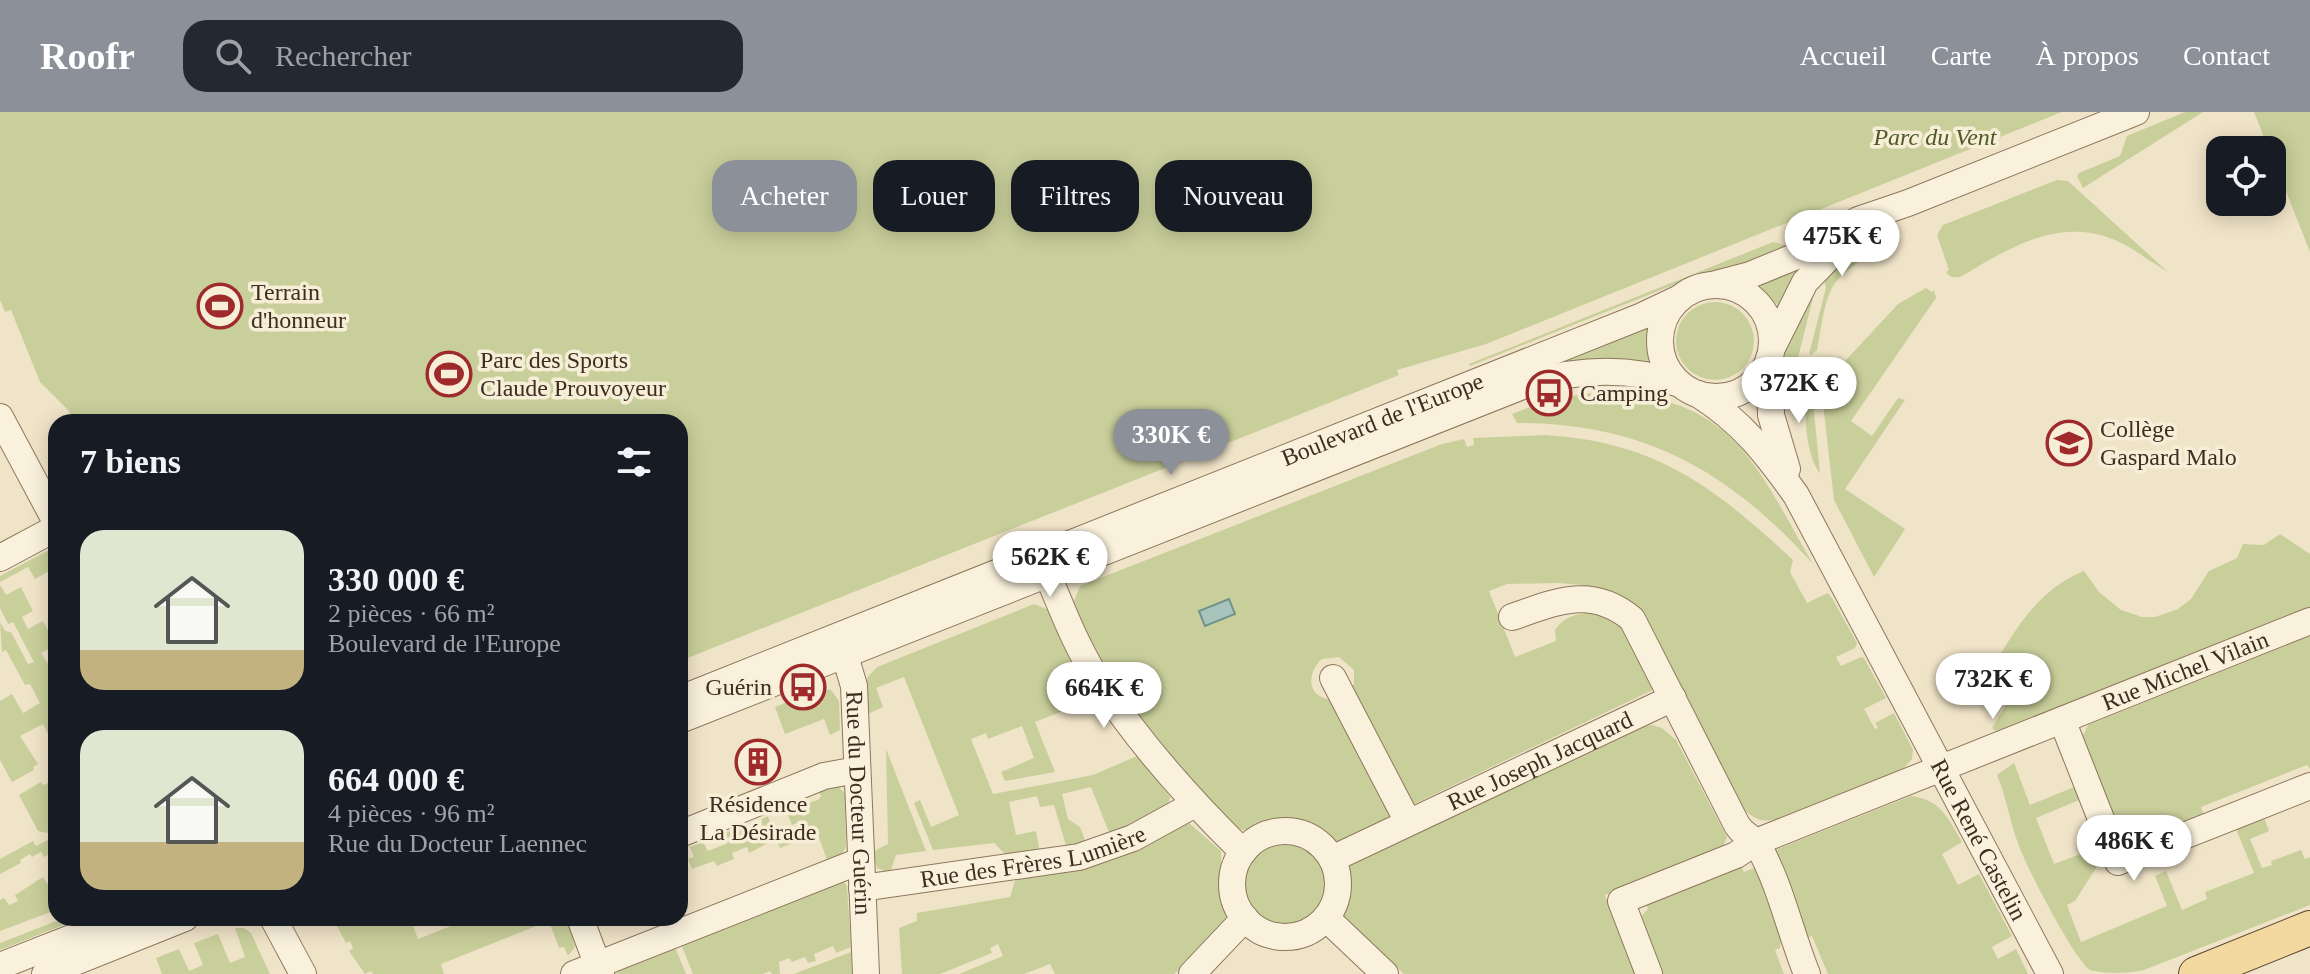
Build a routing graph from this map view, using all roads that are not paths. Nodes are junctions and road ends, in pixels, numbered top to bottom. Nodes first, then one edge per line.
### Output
1 (2136, 112) edge
2 (1908, 203) junction
3 (1712, 285) junction
4 (1680, 298) junction
5 (1770, 354) junction
6 (1689, 389) junction
7 (0, 417) edge
8 (1796, 495) junction
9 (48, 510) edge
10 (48, 530) edge
11 (0, 558) edge
12 (1044, 565) junction
13 (1512, 617) dead end
14 (2310, 621) edge
15 (842, 644) junction
16 (1333, 678) dead end
17 (688, 696) edge
18 (1673, 698) junction
19 (688, 716) edge
20 (2062, 720) junction
21 (1941, 768) junction
22 (857, 770) junction
23 (2310, 786) edge
24 (1195, 804) junction
25 (1408, 822) junction
26 (688, 831) edge
27 (1756, 842) junction
28 (1243, 852) junction
29 (1332, 859) junction
30 (860, 861) junction
31 (862, 888) junction
32 (1245, 918) junction
33 (1326, 918) junction
34 (102, 926) edge
35 (165, 926) edge
36 (277, 926) edge
37 (582, 926) edge
38 (2310, 928) edge
39 (2310, 945) edge
40 (0, 966) edge
41 (590, 971) edge
42 (45, 974) edge
43 (303, 974) edge
44 (866, 974) edge
45 (1192, 974) edge
46 (1385, 974) edge
47 (1649, 974) edge
48 (1807, 974) edge
49 (2050, 974) edge
50 (2196, 974) edge
51 (2238, 974) edge

1 - 2 street
2 - 3 street
2 - 5 street
3 - 4 street
3 - 5 street
4 - 6 street
4 - 12 street, Boulevard de l'Europe
5 - 6 street
5 - 8 street, Rue René Castelin
6 - 8 street, Rue René Castelin
6 - 12 street, Boulevard de l'Europe
7 - 9 street
8 - 21 street, Rue René Castelin
10 - 11 street
12 - 15 street, Boulevard de l'Europe
12 - 24 street
13 - 18 street
14 - 20 street, Rue Michel Vilain
15 - 17 street, Boulevard de l'Europe
15 - 19 street, Boulevard de l'Europe
15 - 22 street, Rue du Docteur Guérin
16 - 25 street
18 - 25 street, Rue Joseph Jacquard
18 - 27 street
20 - 21 street, Rue Michel Vilain
20 - 23 street
21 - 27 street
21 - 49 street, Rue René Castelin
22 - 26 street
22 - 30 street, Rue du Docteur Guérin
24 - 28 street
24 - 31 street, Rue des Frères Lumière
25 - 29 street, Rue Joseph Jacquard
27 - 47 street
27 - 48 street
28 - 29 street
28 - 32 street
29 - 33 street
30 - 31 street, Rue du Docteur Guérin
30 - 41 street
31 - 44 street, Rue du Docteur Guérin
32 - 33 street
32 - 45 street
33 - 46 street
34 - 40 street
35 - 42 street
36 - 43 street
37 - 41 street
38 - 50 main road
39 - 51 main road

